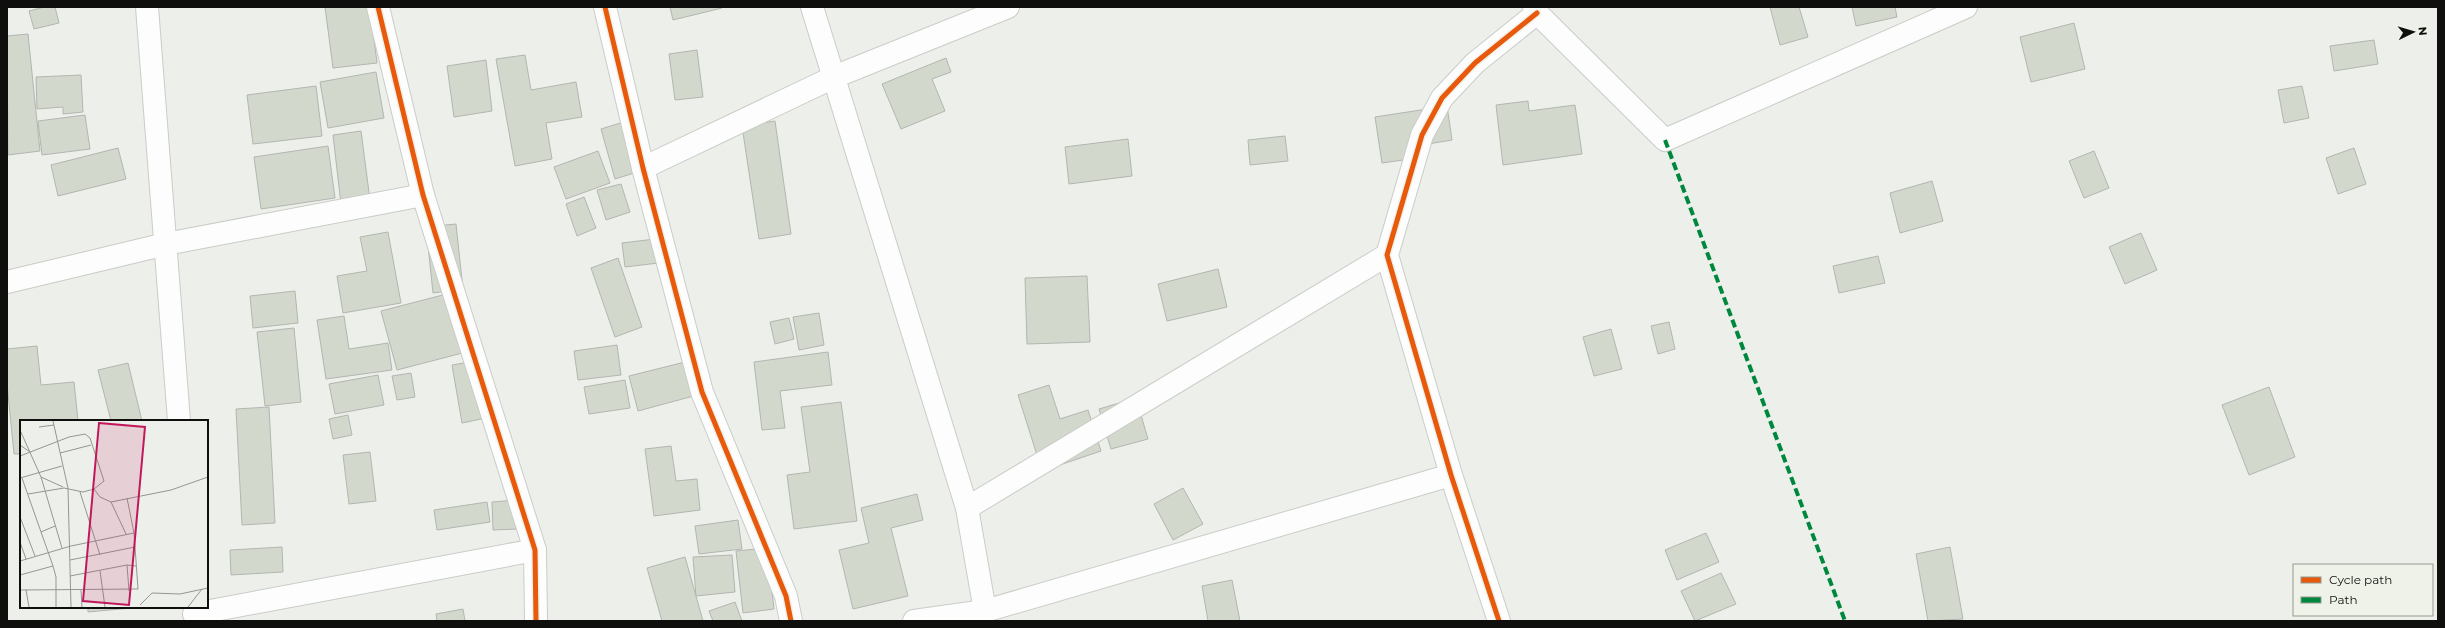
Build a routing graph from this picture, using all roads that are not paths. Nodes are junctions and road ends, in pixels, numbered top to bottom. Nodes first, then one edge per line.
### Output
1 (147, 7) edge
2 (378, 7) edge
3 (605, 7) edge
4 (812, 7) edge
5 (1008, 7) edge
6 (1966, 7) edge
7 (1536, 10) edge
8 (834, 77) junction
9 (642, 168) junction
10 (423, 195) junction
11 (166, 244) junction
12 (1387, 256) junction
13 (7, 282) edge
14 (179, 420) edge
15 (1451, 475) junction
16 (967, 508) junction
17 (535, 550) junction
18 (985, 611) junction
19 (195, 614) edge
20 (536, 621) edge
21 (792, 621) edge
22 (914, 621) edge
23 (1499, 621) edge

1 - 11 street
2 - 10 street
3 - 9 street
4 - 8 street
5 - 8 street
6 - 7 street
7 - 12 street
8 - 9 street
8 - 16 street
9 - 21 street
10 - 11 street
10 - 17 street
11 - 13 street
11 - 14 street
12 - 15 street
12 - 16 street
15 - 18 street
15 - 23 street
16 - 18 street
17 - 19 street
17 - 20 street
18 - 22 street

